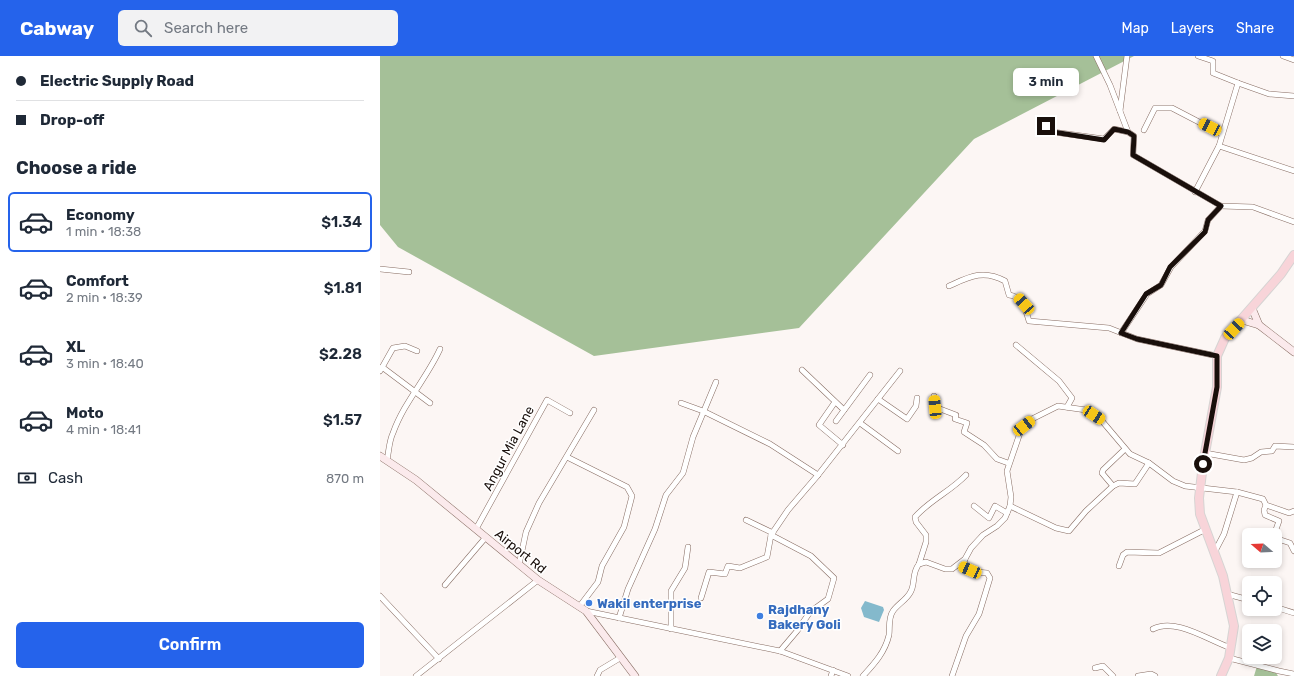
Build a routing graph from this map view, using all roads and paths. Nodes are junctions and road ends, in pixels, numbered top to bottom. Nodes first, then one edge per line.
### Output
1 (1096, 56) edge
2 (1127, 56) edge
3 (1198, 56) edge
4 (1283, 56) edge
5 (1294, 60) edge
6 (1238, 83) junction
7 (1294, 96) edge
8 (1120, 112) junction
9 (1039, 121) dead end
10 (1144, 130) dead end
11 (1128, 132) junction
12 (1222, 134) junction
13 (1218, 146) junction
14 (1294, 171) edge
15 (1194, 192) junction
16 (1221, 206) junction
17 (1294, 222) edge
18 (1294, 255) edge
19 (380, 269) edge
20 (409, 272) dead end
21 (949, 286) dead end
22 (1252, 308) junction
23 (1242, 320) junction
24 (1259, 325) junction
25 (1121, 333) junction
26 (1016, 345) dead end
27 (440, 349) dead end
28 (417, 351) dead end
29 (1294, 352) edge
30 (1217, 356) junction
31 (381, 369) edge
32 (802, 370) dead end
33 (900, 371) dead end
34 (870, 374) dead end
35 (716, 382) dead end
36 (414, 391) junction
37 (934, 396) dead end
38 (917, 398) dead end
39 (878, 399) junction
40 (835, 402) junction
41 (430, 403) dead end
42 (681, 403) dead end
43 (1067, 407) junction
44 (594, 410) dead end
45 (844, 410) junction
46 (703, 411) junction
47 (570, 413) dead end
48 (836, 421) dead end
49 (860, 423) junction
50 (843, 445) junction
51 (1294, 447) edge
52 (1125, 449) junction
53 (898, 451) dead end
54 (1205, 454) junction
55 (380, 456) edge
56 (567, 457) junction
57 (387, 460) junction
58 (1008, 463) junction
59 (1149, 463) junction
60 (966, 475) dead end
61 (818, 476) junction
62 (1113, 486) junction
63 (1200, 488) junction
64 (1237, 492) junction
65 (1266, 505) junction
66 (974, 506) dead end
67 (1010, 506) junction
68 (1294, 512) edge
69 (1007, 513) junction
70 (746, 520) dead end
71 (1276, 528) edge
72 (476, 529) junction
73 (1204, 530) junction
74 (772, 534) junction
75 (486, 537) junction
76 (1282, 540) edge
77 (688, 547) dead end
78 (1294, 551) edge
79 (1214, 554) junction
80 (965, 559) junction
81 (919, 564) junction
82 (519, 565) junction
83 (1119, 566) dead end
84 (538, 580) junction
85 (446, 585) dead end
86 (1227, 594) junction
87 (380, 596) edge
88 (701, 598) dead end
89 (1242, 598) edge
90 (578, 607) junction
91 (1282, 609) edge
92 (586, 611) junction
93 (1294, 613) edge
94 (619, 618) junction
95 (671, 629) junction
96 (1153, 629) dead end
97 (1231, 648) junction
98 (780, 651) junction
99 (620, 658) junction
100 (1229, 658) junction
101 (439, 659) junction
102 (1096, 668) dead end
103 (833, 670) junction
104 (1294, 674) edge
105 (416, 676) edge
106 (597, 676) edge
107 (635, 676) edge
108 (831, 676) edge
109 (848, 676) edge
110 (863, 676) edge
111 (952, 676) edge
112 (1113, 676) edge
113 (1138, 676) edge
114 (1155, 676) edge
115 (1221, 676) edge

1 - 8 street
2 - 8 street
3 - 6 street
4 - 5 street
6 - 7 street
6 - 12 street
8 - 11 street
9 - 11 street
10 - 12 street
11 - 15 street
12 - 13 street
13 - 14 street
13 - 15 street
15 - 16 street
16 - 17 street
16 - 25 street
18 - 22 main road
19 - 20 street
21 - 25 street
22 - 23 main road
22 - 24 main road
23 - 24 main road
23 - 30 main road
24 - 29 main road
25 - 30 street
26 - 43 street
27 - 36 street
28 - 31 street
30 - 54 main road
31 - 36 street
32 - 40 street
33 - 39 street
34 - 45 street
35 - 46 street
36 - 41 street
36 - 57 street
37 - 58 street
38 - 39 street
39 - 49 street
40 - 45 street
40 - 50 street
42 - 46 street
43 - 52 street
43 - 58 street
44 - 56 street
45 - 48 street
46 - 61 street
46 - 94 street
47 - 72 street, Angur Mia Lane
49 - 50 street
49 - 53 street
50 - 61 street
51 - 54 street
52 - 59 street
52 - 62 street
54 - 63 main road
55 - 57 main road, Airport Rd
56 - 82 street
56 - 90 street
57 - 72 main road, Airport Rd
58 - 67 street
59 - 62 street
59 - 63 street
60 - 81 street
61 - 74 street
62 - 67 street
63 - 64 street
63 - 73 main road
64 - 65 street
64 - 79 street
65 - 68 street
65 - 71 street
66 - 69 street
67 - 69 street
69 - 80 street
70 - 74 street
72 - 75 main road, Airport Rd
73 - 79 main road
73 - 83 street
74 - 88 street
74 - 98 street
75 - 82 main road, Airport Rd
75 - 85 street
76 - 78 street
77 - 95 street
79 - 86 main road
80 - 81 street
80 - 111 street
81 - 110 street
82 - 84 main road, Airport Rd
84 - 90 main road, Airport Rd
84 - 101 street
86 - 89 street
86 - 97 main road
87 - 101 street
90 - 92 main road, Airport Rd
91 - 93 street
92 - 94 street
92 - 99 main road, Airport Rd
94 - 95 street
95 - 98 street
96 - 97 street
97 - 100 main road
98 - 103 street
99 - 106 street
99 - 107 main road, Airport Rd
100 - 104 street
100 - 115 main road
101 - 105 street
102 - 112 street
103 - 108 street
103 - 109 street
113 - 114 street

